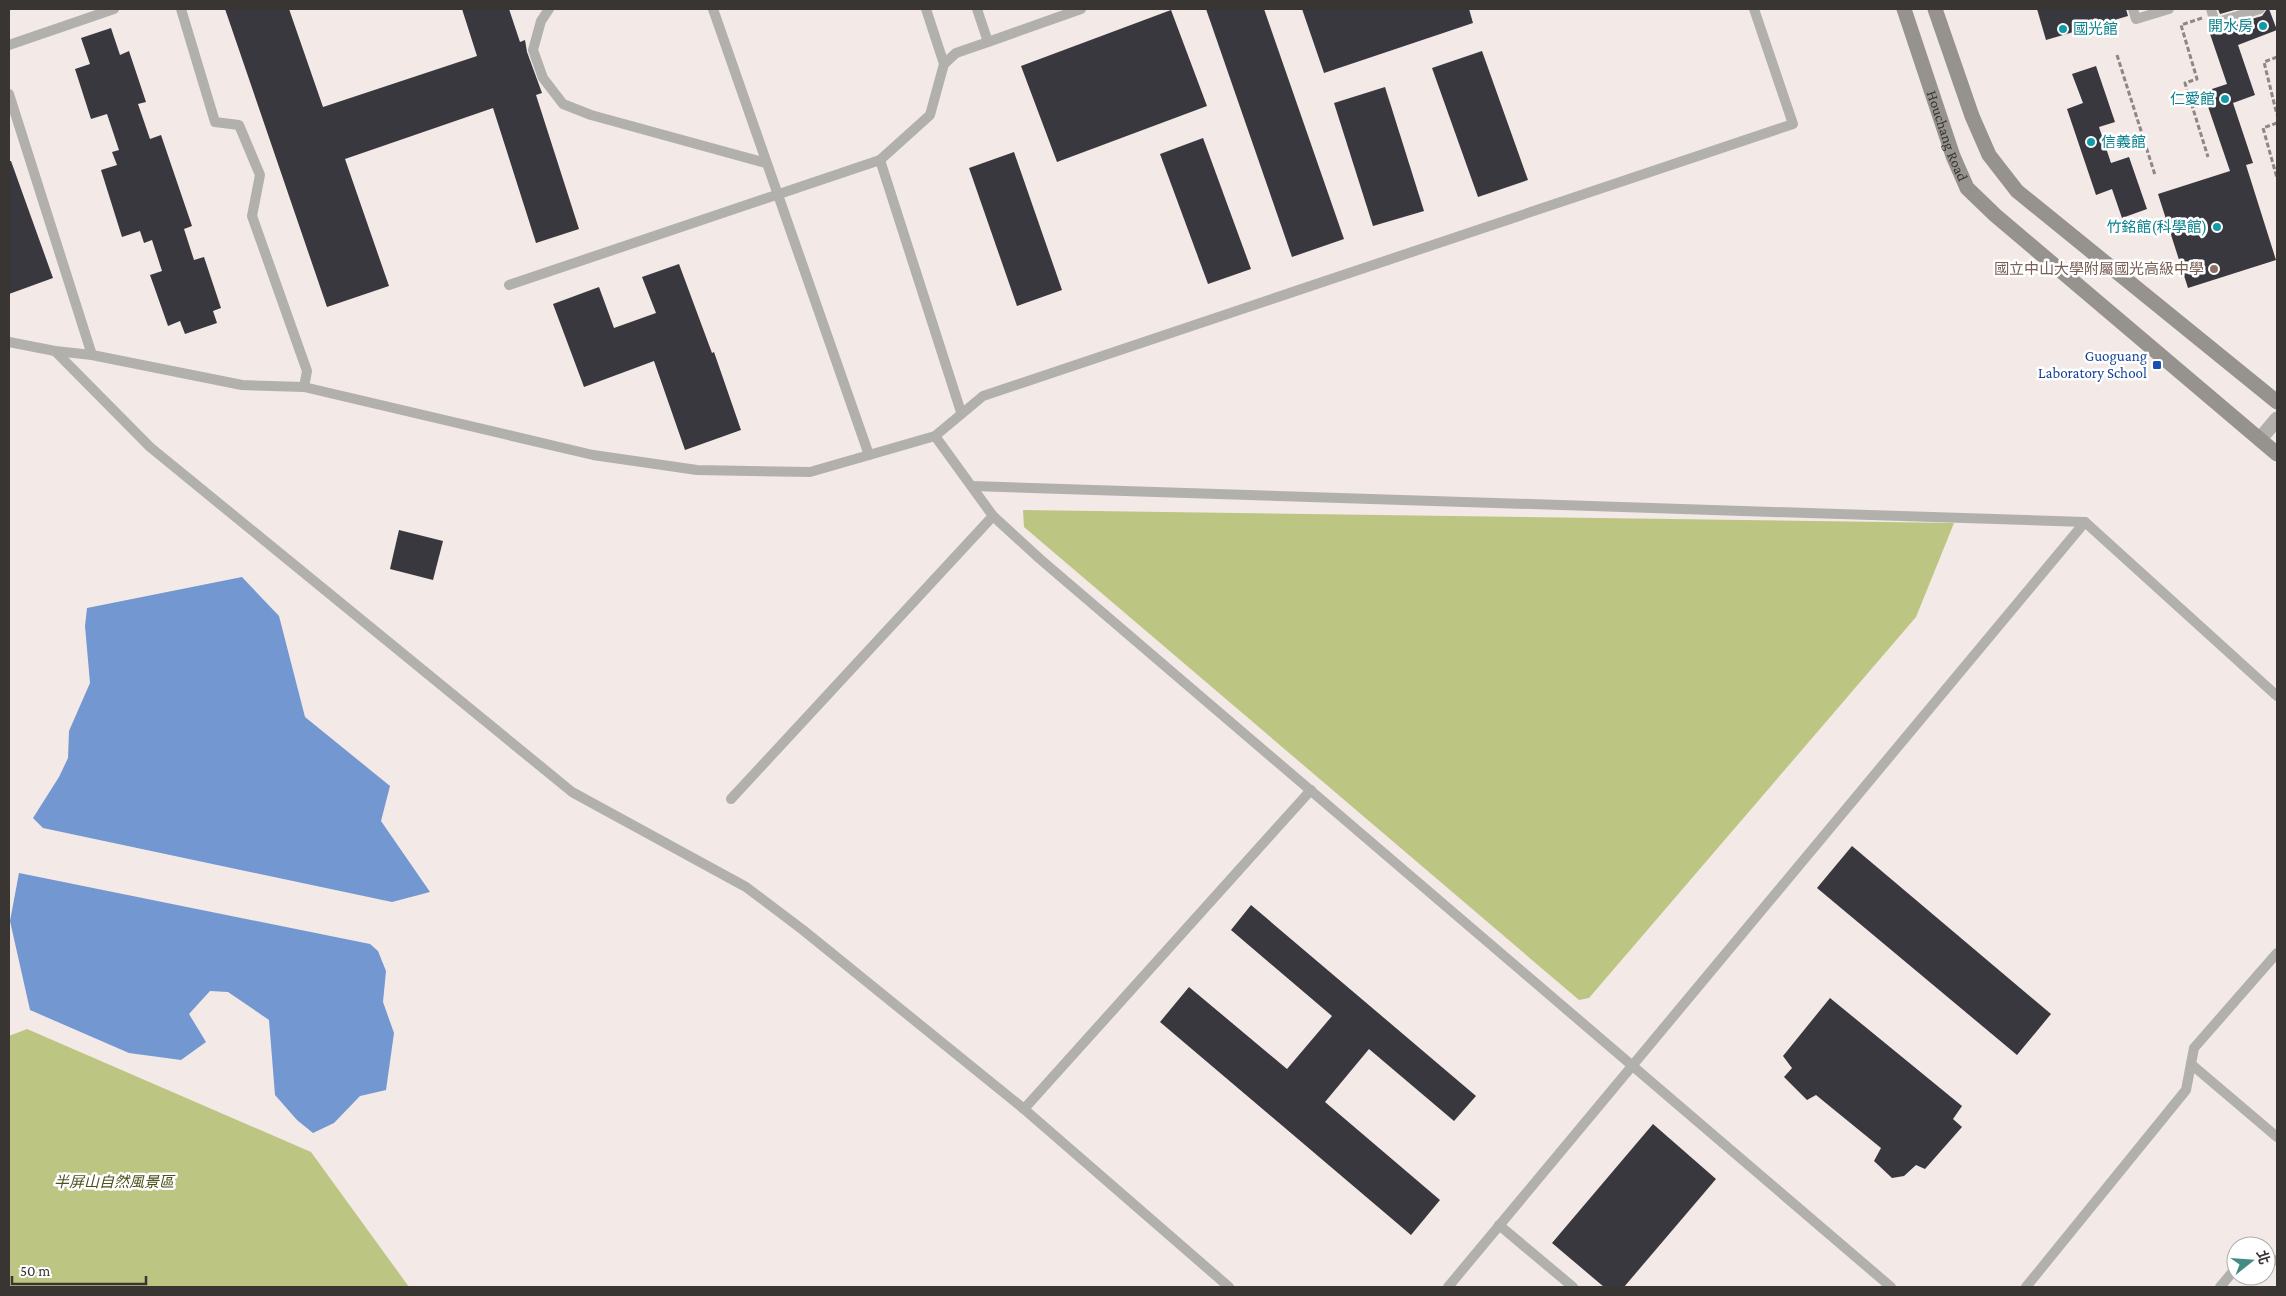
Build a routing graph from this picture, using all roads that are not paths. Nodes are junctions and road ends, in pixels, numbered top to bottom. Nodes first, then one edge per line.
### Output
1 (114, 9) edge
2 (181, 9) edge
3 (549, 9) edge
4 (713, 9) edge
5 (926, 9) edge
6 (977, 9) edge
7 (1081, 9) edge
8 (1754, 9) edge
9 (1904, 9) edge
10 (1935, 9) edge
11 (2132, 9) edge
12 (2169, 9) edge
13 (2260, 9) edge
14 (2208, 13) edge
15 (988, 42) junction
16 (9, 46) edge
17 (944, 64) junction
18 (9, 94) edge
19 (880, 160) junction
20 (766, 163) junction
21 (776, 193) junction
22 (509, 285) dead end
23 (9, 342) edge
24 (55, 352) junction
25 (92, 356) junction
26 (304, 387) junction
27 (2277, 402) edge
28 (961, 412) junction
29 (2277, 419) edge
30 (934, 436) junction
31 (2260, 439) junction
32 (2277, 454) edge
33 (869, 455) junction
34 (972, 486) junction
35 (993, 516) junction
36 (2085, 522) junction
37 (2277, 696) edge
38 (1311, 790) junction
39 (731, 799) dead end
40 (2277, 953) edge
41 (2191, 1064) junction
42 (1632, 1066) junction
43 (1024, 1109) junction
44 (2277, 1137) edge
45 (1499, 1225) junction
46 (1229, 1287) edge
47 (1448, 1287) edge
48 (1574, 1287) edge
49 (1890, 1287) edge
50 (2026, 1287) edge

1 - 16 lane
2 - 26 lane
3 - 20 lane
4 - 20 lane
5 - 17 lane
6 - 15 lane
7 - 15 lane
8 - 28 lane
9 - 31 street, Houchang Road
10 - 27 street, Houchang Road
11 - 12 lane
13 - 14 lane
15 - 17 lane
17 - 19 lane
18 - 25 lane
19 - 21 lane
19 - 28 lane
20 - 21 lane
21 - 22 lane
21 - 33 lane
23 - 24 lane
24 - 25 lane
24 - 43 lane
25 - 26 lane
26 - 33 lane
28 - 30 lane
29 - 31 street
30 - 33 lane
30 - 34 lane
31 - 32 street, Houchang Road
34 - 35 lane
34 - 36 lane
35 - 38 lane
35 - 39 lane
36 - 37 lane
36 - 42 lane
38 - 42 lane
38 - 43 lane
40 - 41 lane
41 - 44 lane
41 - 50 lane
42 - 45 lane
42 - 49 lane
43 - 46 lane
45 - 47 lane
45 - 48 lane

